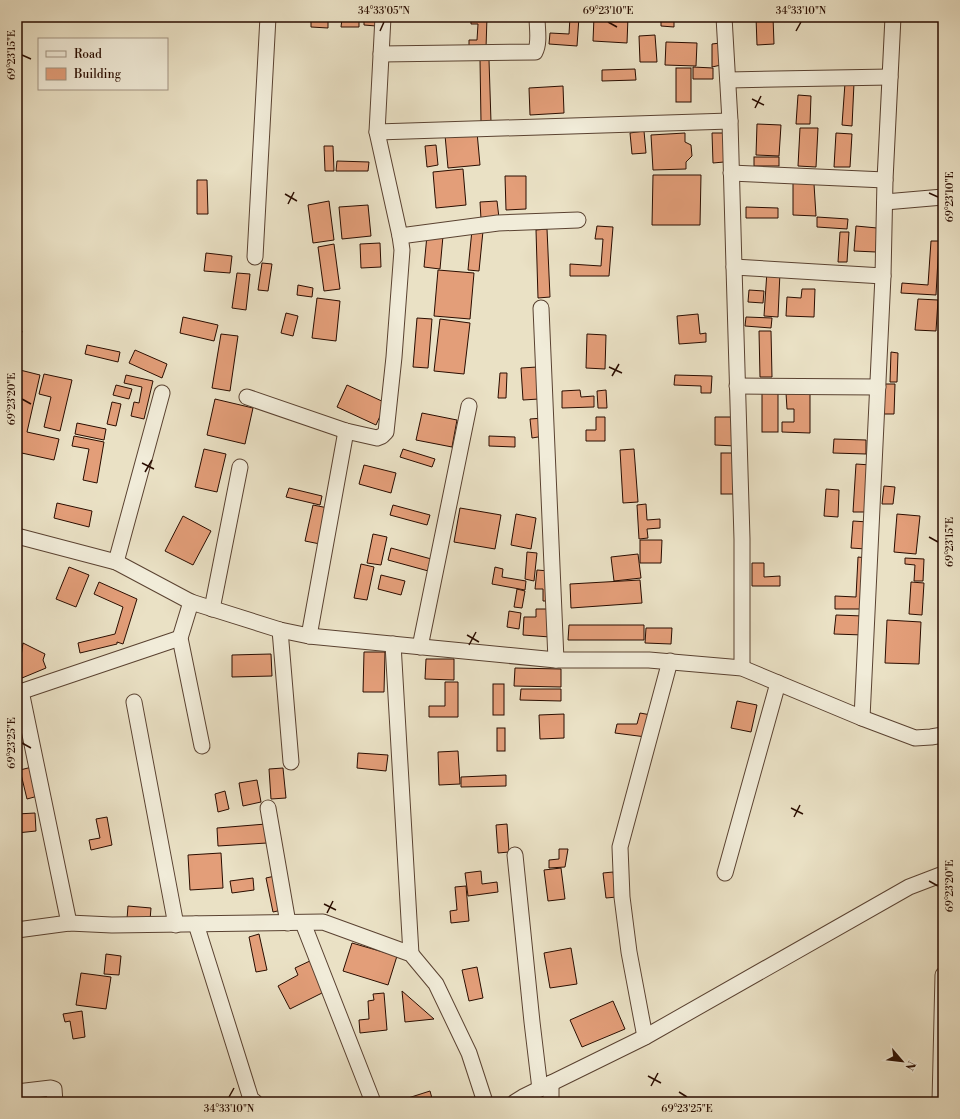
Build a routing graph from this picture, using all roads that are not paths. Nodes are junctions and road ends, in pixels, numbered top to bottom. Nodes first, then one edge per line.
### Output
1 (268, 17) edge
2 (383, 17) edge
3 (537, 17) edge
4 (724, 17) edge
5 (893, 17) edge
6 (381, 54) junction
7 (890, 77) junction
8 (728, 80) junction
9 (730, 121) junction
10 (377, 132) junction
11 (731, 173) junction
12 (885, 180) junction
13 (943, 197) edge
14 (885, 202) junction
15 (578, 220) dead end
16 (400, 236) junction
17 (255, 257) dead end
18 (734, 267) junction
19 (883, 276) junction
20 (541, 308) dead end
21 (737, 386) junction
22 (878, 387) junction
23 (162, 393) dead end
24 (247, 396) dead end
25 (469, 406) dead end
26 (346, 431) junction
27 (240, 467) dead end
28 (17, 536) edge
29 (116, 562) junction
30 (191, 602) junction
31 (212, 608) junction
32 (280, 630) junction
33 (309, 636) junction
34 (180, 638) junction
35 (393, 644) junction
36 (420, 647) junction
37 (556, 660) junction
38 (670, 662) junction
39 (742, 668) junction
40 (778, 683) junction
41 (19, 692) edge
42 (134, 702) dead end
43 (862, 718) junction
44 (943, 735) edge
45 (202, 746) dead end
46 (291, 762) dead end
47 (268, 808) dead end
48 (515, 855) dead end
49 (725, 873) dead end
50 (943, 874) edge
51 (69, 923) junction
52 (295, 923) junction
53 (196, 924) junction
54 (176, 925) junction
55 (17, 930) edge
56 (411, 954) junction
57 (943, 975) edge
58 (645, 1037) junction
59 (546, 1086) junction
60 (17, 1092) edge
61 (55, 1102) edge
62 (255, 1102) edge
63 (373, 1102) edge
64 (485, 1102) edge
65 (515, 1102) edge
66 (550, 1102) edge
67 (940, 1102) edge

1 - 17 street
2 - 6 street
3 - 6 street
4 - 8 street
5 - 7 street
6 - 10 street
7 - 8 street
7 - 12 street
8 - 9 street
9 - 10 street
9 - 11 street
10 - 16 street
11 - 12 street
11 - 18 street
12 - 14 street
13 - 14 street
14 - 19 street
15 - 16 street
16 - 26 street
18 - 19 street
18 - 21 street
19 - 22 street
20 - 37 street
21 - 22 street
21 - 39 street
22 - 43 street
23 - 29 street
24 - 26 street
25 - 36 street
26 - 33 street
27 - 31 street
28 - 29 street
29 - 30 street
30 - 31 street
30 - 34 street
31 - 32 street
32 - 33 street
32 - 46 street
33 - 35 street
34 - 41 street
34 - 45 street
35 - 36 street
35 - 56 street
36 - 37 street
37 - 38 street
38 - 39 street
38 - 58 street
39 - 40 street
40 - 43 street
40 - 49 street
41 - 51 street
42 - 54 street
43 - 44 street
47 - 52 street
48 - 59 street
50 - 58 street
51 - 54 street
51 - 55 street
52 - 53 street
52 - 56 street
52 - 63 street
53 - 54 street
53 - 62 street
56 - 64 street
57 - 67 street
58 - 59 street
59 - 65 street
59 - 66 street
60 - 61 street

